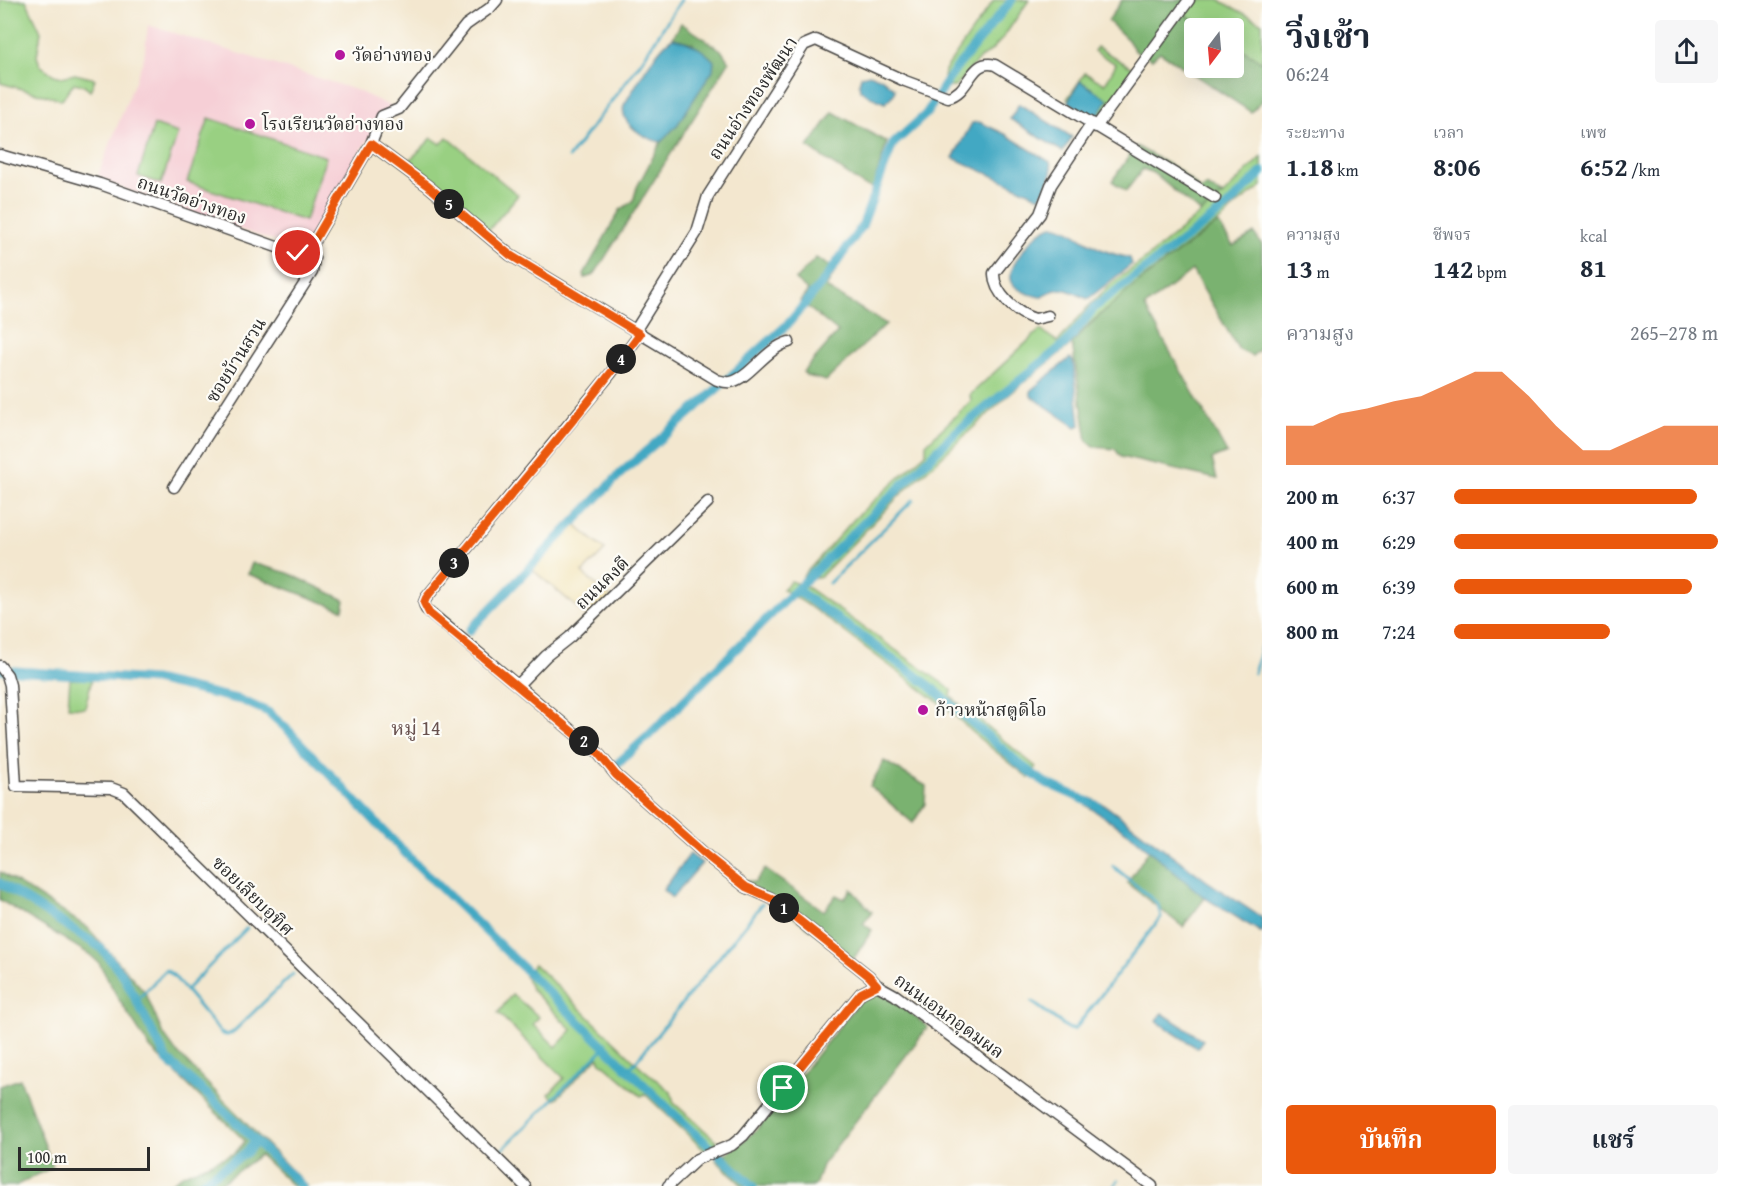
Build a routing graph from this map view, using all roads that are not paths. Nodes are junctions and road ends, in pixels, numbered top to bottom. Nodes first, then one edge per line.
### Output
1 (497, 0) edge
2 (1189, 0) edge
3 (1094, 125) junction
4 (371, 144) junction
5 (0, 155) edge
6 (1215, 198) dead end
7 (310, 248) junction
8 (1048, 316) dead end
9 (637, 333) junction
10 (789, 342) dead end
11 (174, 487) dead end
12 (708, 502) dead end
13 (3, 669) edge
14 (518, 685) junction
15 (877, 985) junction
16 (525, 1186) edge
17 (668, 1186) edge
18 (1152, 1186) edge

1 - 4 street
2 - 3 street
3 - 6 street, ถนนอ่างทองพัฒนา
3 - 8 street
3 - 9 street, ถนนอ่างทองพัฒนา
4 - 7 street
4 - 9 street
5 - 7 street, ถนนวัดอ่างทอง
7 - 11 street, ซอยบ้านสวน
9 - 10 street
9 - 14 street, ถนนอ่างทองพัฒนา
12 - 14 street, ถนนคงดี
13 - 16 street, ซอยเลียบอุทิศ
14 - 15 street
15 - 17 street, ถนนเอนกอุดมผล
15 - 18 street, ถนนเอนกอุดมผล

